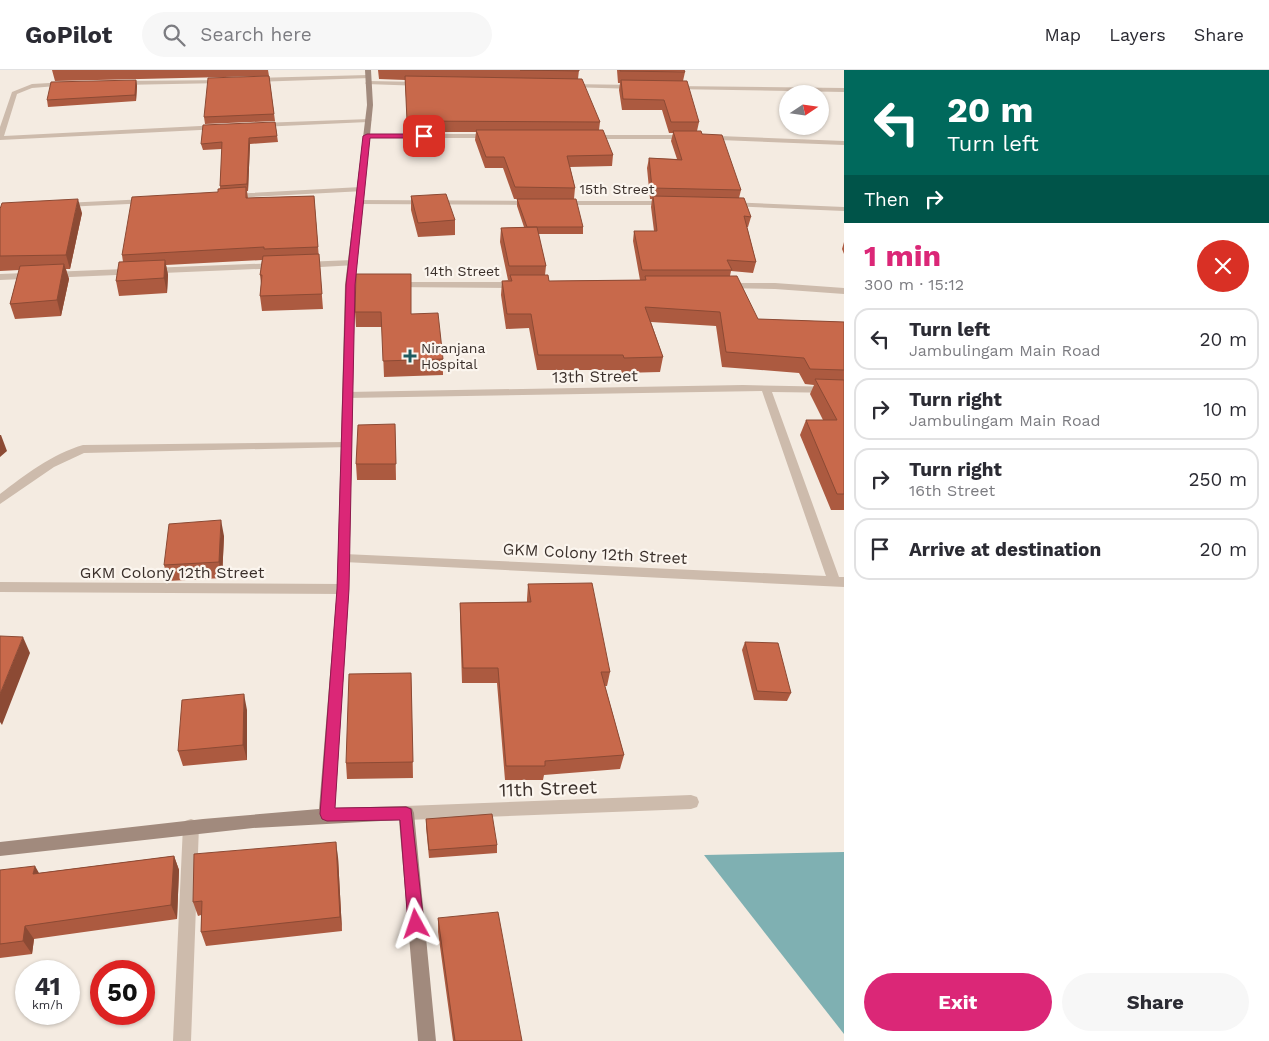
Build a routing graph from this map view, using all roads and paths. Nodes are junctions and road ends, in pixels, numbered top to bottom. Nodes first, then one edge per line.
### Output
1 (368, 77) edge
2 (230, 80) edge
3 (240, 80) edge
4 (112, 83) edge
5 (72, 84) edge
6 (428, 84) edge
7 (557, 86) edge
8 (646, 87) edge
9 (666, 87) edge
10 (844, 90) edge
11 (368, 120) junction
12 (249, 126) edge
13 (229, 127) edge
14 (367, 136) junction
15 (506, 136) edge
16 (585, 136) edge
17 (0, 138) edge
18 (844, 143) edge
19 (361, 189) junction
20 (225, 196) edge
21 (156, 200) edge
22 (360, 202) junction
23 (537, 203) edge
24 (547, 203) edge
25 (675, 203) edge
26 (724, 204) edge
27 (59, 206) edge
28 (844, 209) edge
29 (353, 263) junction
30 (294, 265) edge
31 (285, 266) edge
32 (0, 277) edge
33 (380, 285) edge
34 (528, 285) edge
35 (716, 286) edge
36 (844, 291) edge
37 (766, 389) junction
38 (844, 390) edge
39 (347, 395) junction
40 (346, 445) junction
41 (0, 500) edge
42 (344, 558) junction
43 (839, 582) edge
44 (0, 587) edge
45 (343, 589) junction
46 (691, 802) dead end
47 (406, 813) junction
48 (327, 814) junction
49 (191, 826) junction
50 (0, 849) edge
51 (182, 1041) edge
52 (426, 1041) edge

1 - 3 street
1 - 6 street
1 - 11 street
2 - 4 street
5 - 17 street
7 - 8 street
9 - 10 street
11 - 12 street
11 - 14 street
13 - 17 street
14 - 15 street
14 - 19 street
16 - 18 street
19 - 20 street
19 - 22 street
21 - 27 street
22 - 23 street
22 - 29 street
24 - 25 street, 15th Street
26 - 28 street
29 - 30 street
29 - 39 street
31 - 32 street
33 - 34 street, 14th Street
35 - 36 street
37 - 38 street, 13th Street
37 - 39 street, 13th Street
37 - 43 street
39 - 40 street
40 - 41 street
40 - 42 street
42 - 43 street, GKM Colony 12th Street
42 - 45 street
44 - 45 street, GKM Colony 12th Street
45 - 48 street
46 - 47 street, 11th Street
47 - 48 street
47 - 52 street
48 - 49 street
49 - 50 street
49 - 51 street

